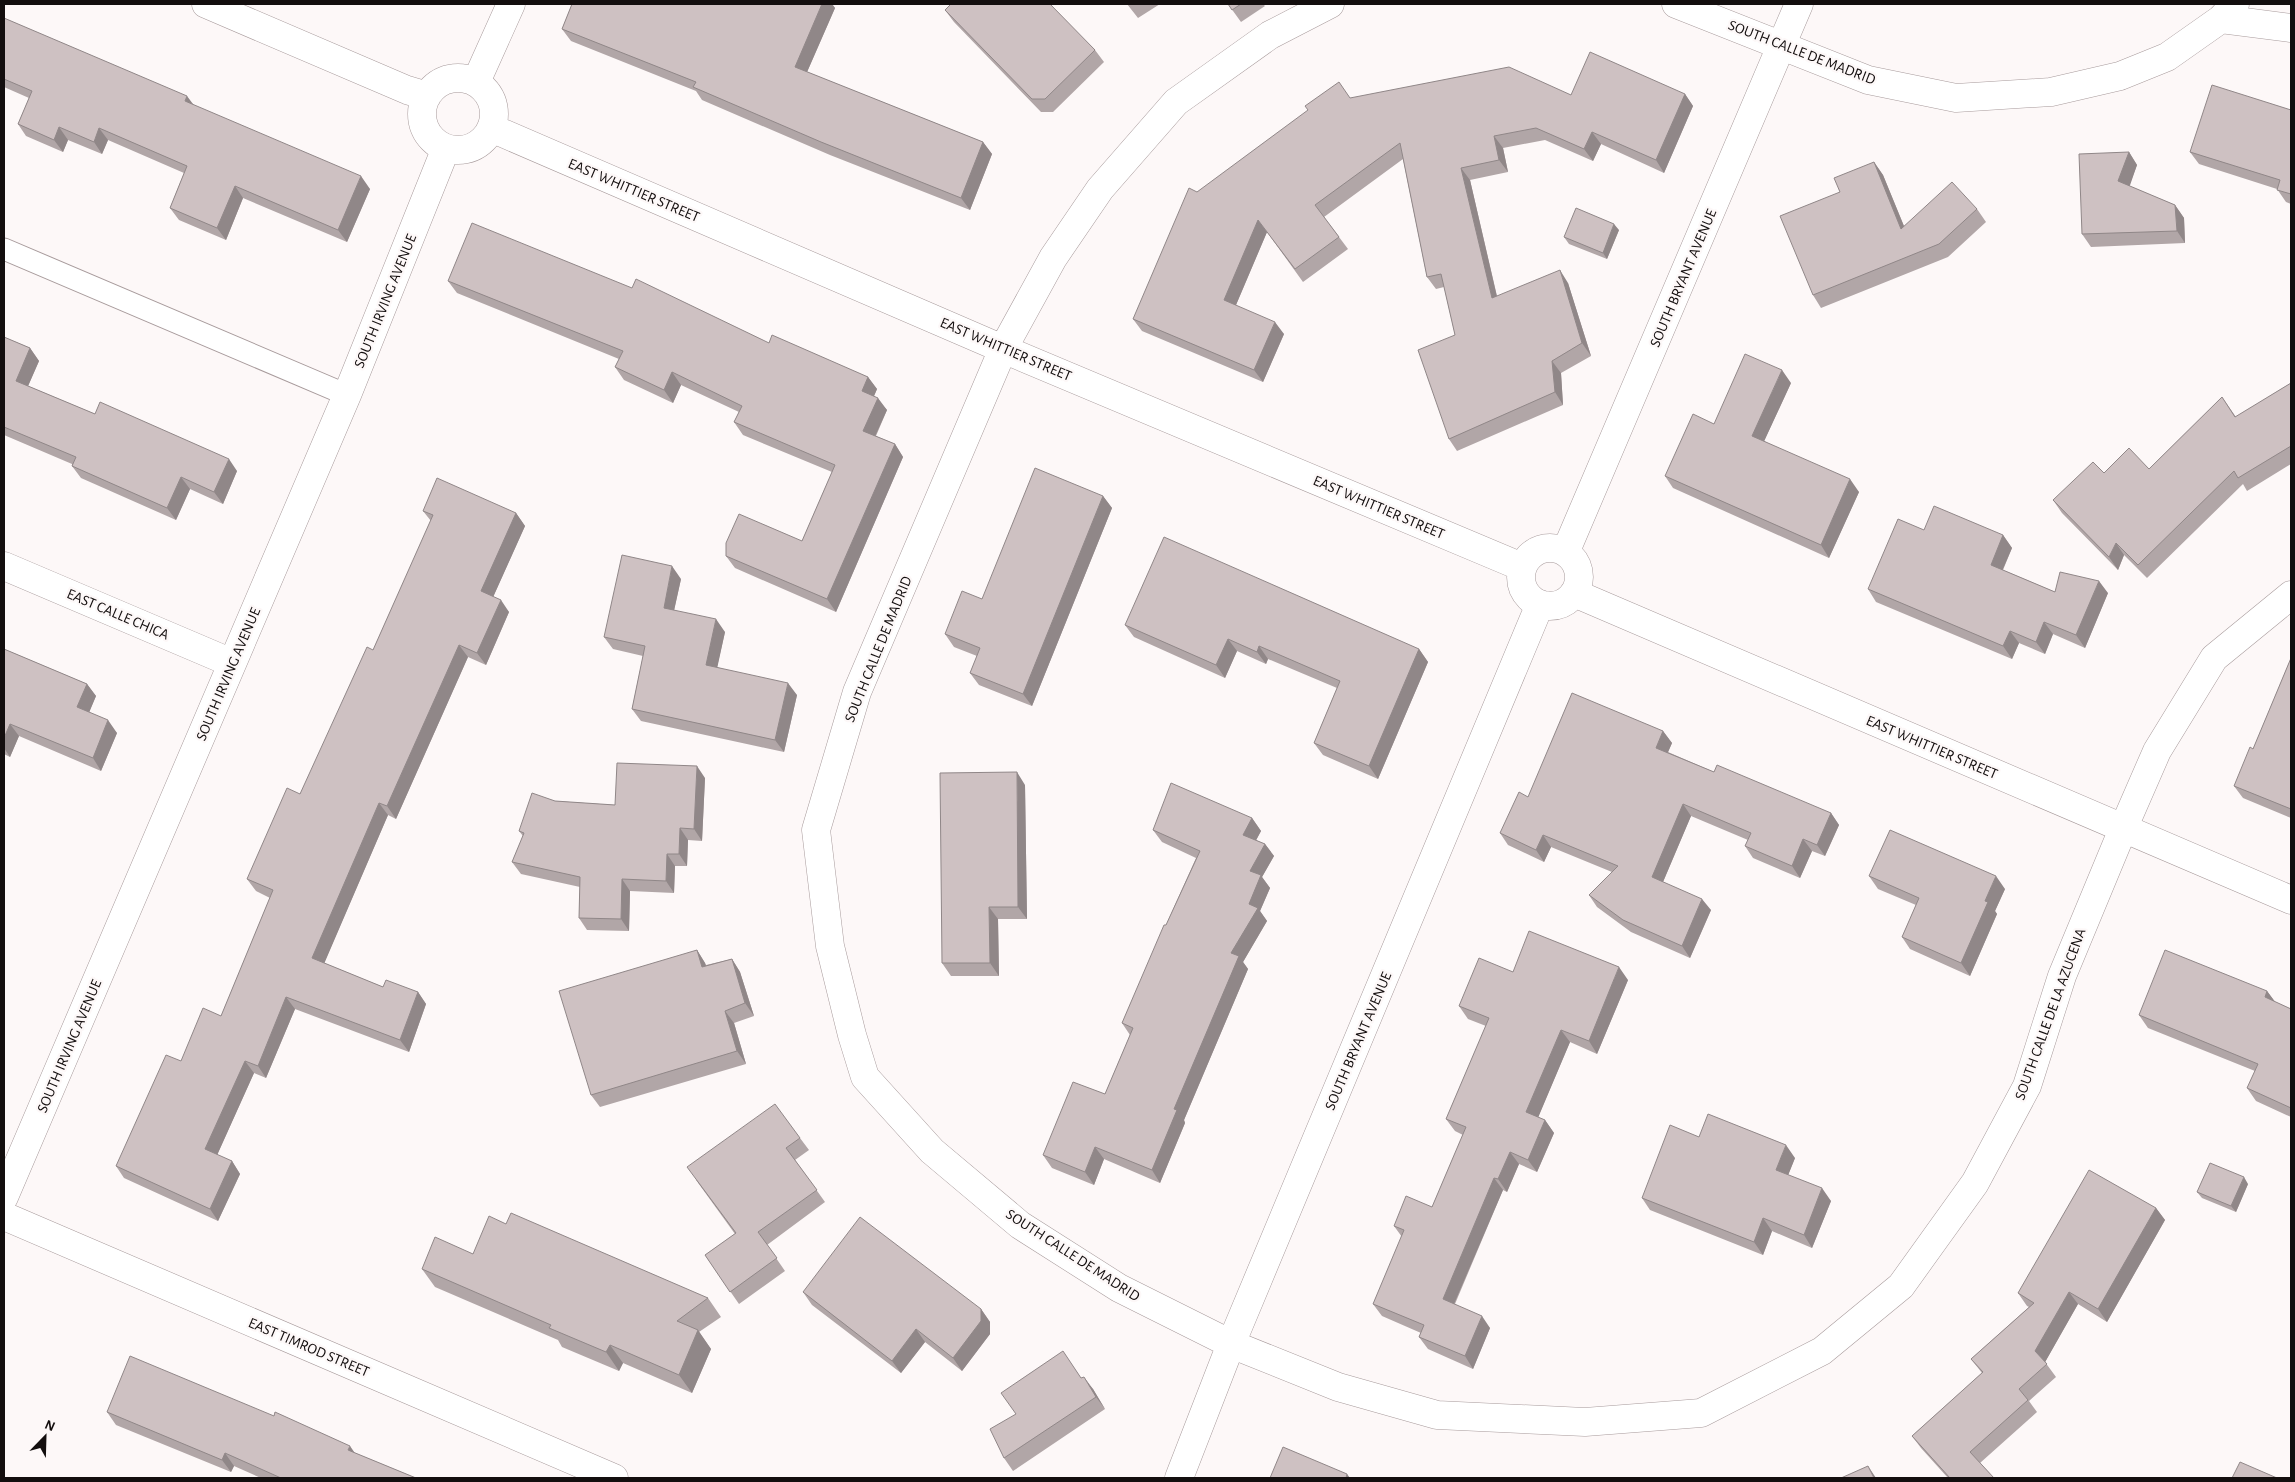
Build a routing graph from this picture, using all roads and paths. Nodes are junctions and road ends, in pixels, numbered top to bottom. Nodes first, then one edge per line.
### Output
1 (206, 4) edge
2 (511, 4) edge
3 (1330, 4) edge
4 (1676, 4) edge
5 (1799, 4) edge
6 (2228, 12) edge
7 (2291, 28) edge
8 (1781, 46) junction
9 (476, 82) junction
10 (427, 96) junction
11 (491, 128) junction
12 (446, 148) junction
13 (4, 249) edge
14 (1003, 348) junction
15 (347, 395) junction
16 (1567, 553) junction
17 (4, 566) edge
18 (1522, 567) junction
19 (1574, 593) junction
20 (2291, 595) edge
21 (1540, 604) junction
22 (232, 663) junction
23 (2122, 828) junction
24 (2291, 900) edge
25 (4, 1198) edge
26 (4, 1216) edge
27 (1231, 1344) junction
28 (614, 1478) edge
29 (1179, 1478) edge

1 - 10 street
2 - 9 street
3 - 14 street, SOUTH CALLE DE MADRID
4 - 8 street, SOUTH CALLE DE MADRID
5 - 8 street, SOUTH BRYANT AVENUE
6 - 7 street
6 - 8 street, SOUTH CALLE DE MADRID
8 - 16 street, SOUTH BRYANT AVENUE
9 - 10 street
9 - 11 street
10 - 12 street
11 - 12 street
11 - 14 street, EAST WHITTIER STREET
12 - 15 street, SOUTH IRVING AVENUE
13 - 15 lane
14 - 18 street, EAST WHITTIER STREET
14 - 27 street, SOUTH CALLE DE MADRID
15 - 22 street, SOUTH IRVING AVENUE
16 - 18 street
16 - 19 street
17 - 22 street, EAST CALLE CHICA
18 - 21 street
19 - 21 street
19 - 23 street, EAST WHITTIER STREET
20 - 23 street, SOUTH CALLE DE LA AZUCENA
21 - 27 street, SOUTH BRYANT AVENUE
22 - 25 street, SOUTH IRVING AVENUE
23 - 24 street, EAST WHITTIER STREET
23 - 27 street, SOUTH CALLE DE LA AZUCENA
26 - 28 street, EAST TIMROD STREET
27 - 29 street, SOUTH BRYANT AVENUE

